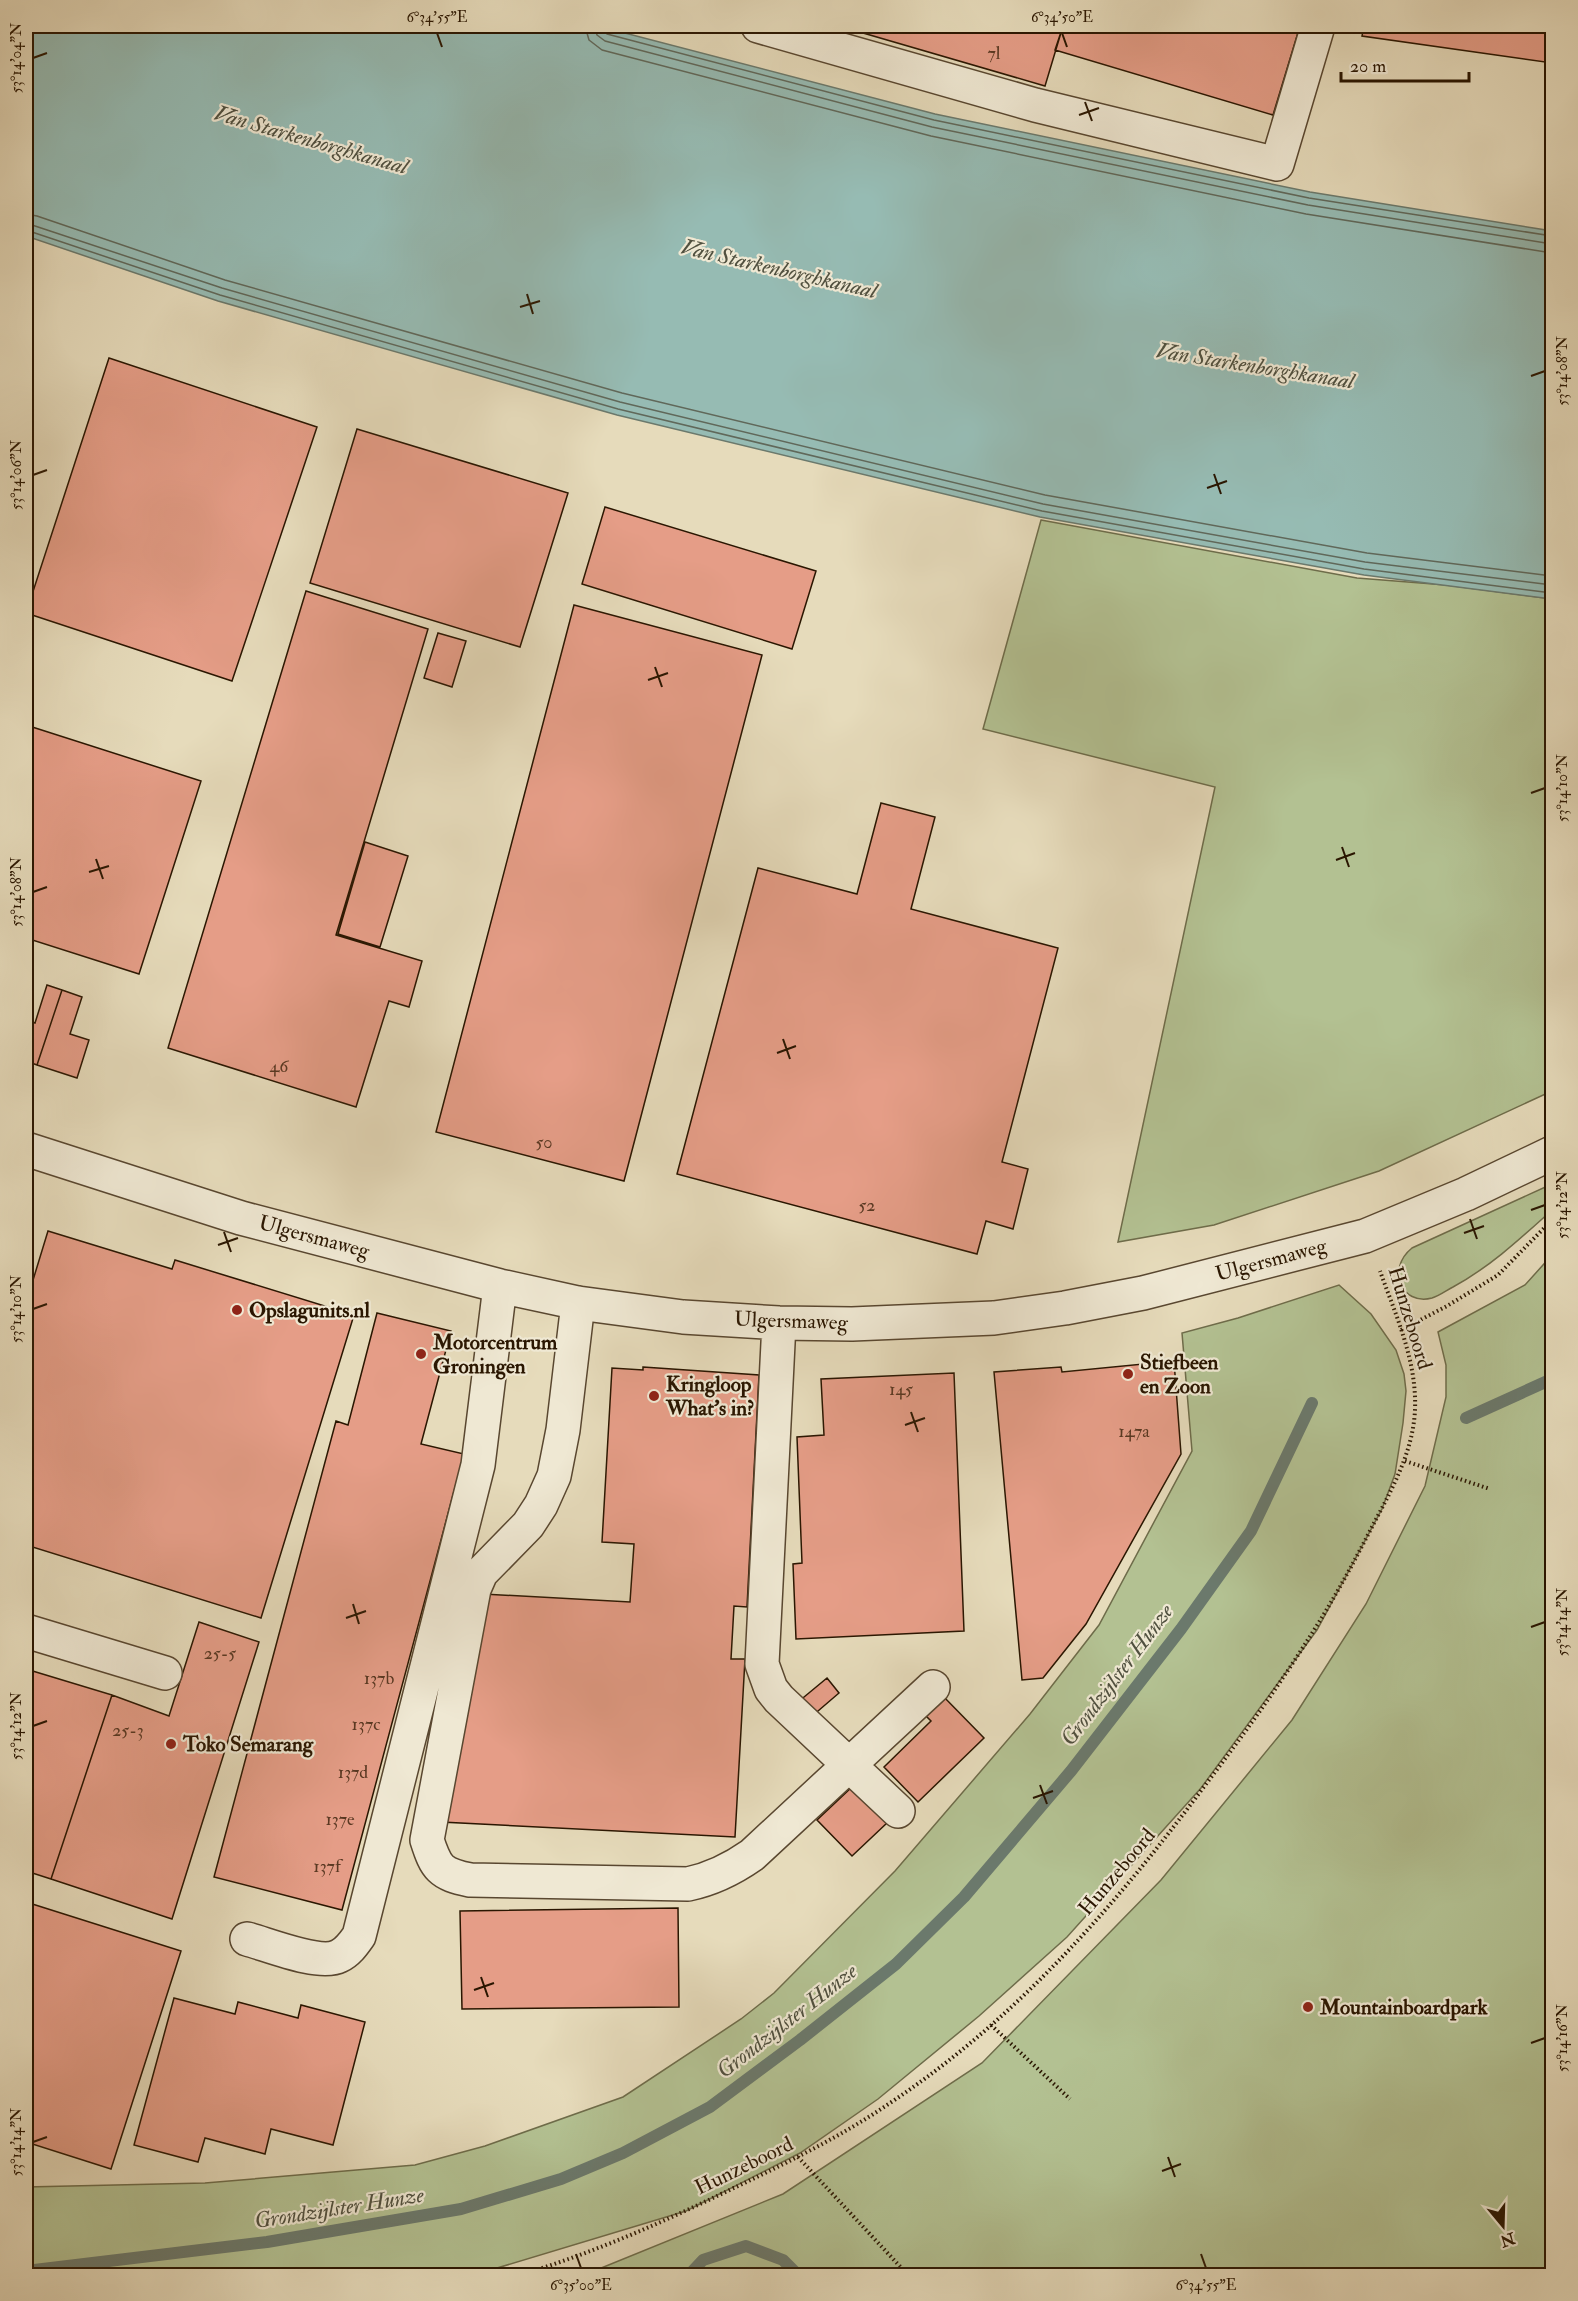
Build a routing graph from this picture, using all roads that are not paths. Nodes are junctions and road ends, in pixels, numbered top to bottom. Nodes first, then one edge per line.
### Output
1 (758, 26) edge
2 (1317, 26) edge
3 (26, 1151) edge
4 (1552, 1153) edge
5 (500, 1286) junction
6 (578, 1303) junction
7 (779, 1323) junction
8 (26, 1631) edge
9 (165, 1673) dead end
10 (933, 1687) dead end
11 (849, 1765) junction
12 (898, 1811) dead end
13 (248, 1939) dead end

1 - 2 street
3 - 5 street, Ulgersmaweg
4 - 7 street, Ulgersmaweg
5 - 6 street, Ulgersmaweg
5 - 13 street
6 - 7 street, Ulgersmaweg
6 - 11 street
7 - 11 street
8 - 9 street
10 - 11 street
11 - 12 street

